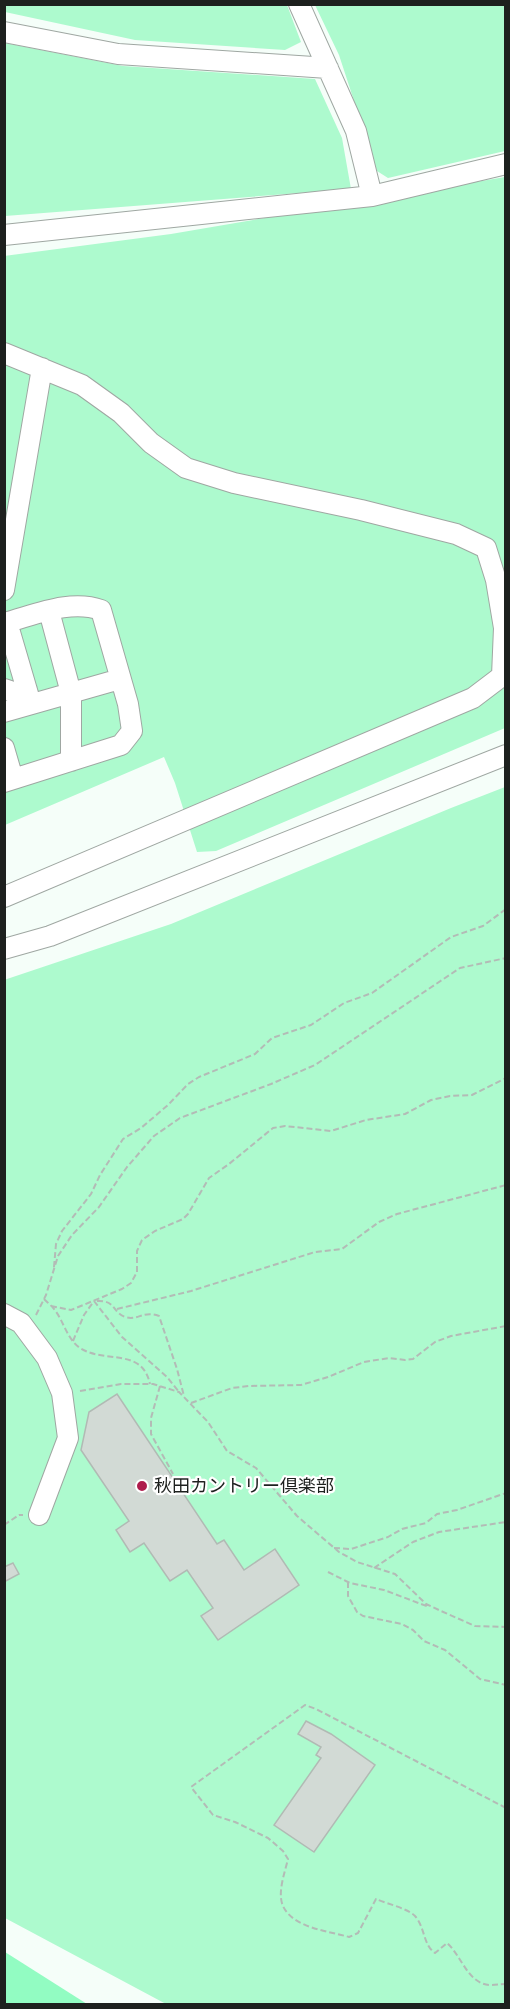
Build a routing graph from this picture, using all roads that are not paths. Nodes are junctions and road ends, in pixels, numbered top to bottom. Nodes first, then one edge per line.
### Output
1 (299, 4) edge
2 (4, 32) edge
3 (328, 68) junction
4 (506, 164) edge
5 (372, 196) junction
6 (4, 235) edge
7 (4, 353) edge
8 (42, 369) junction
9 (4, 590) edge
10 (49, 611) junction
11 (6, 622) edge
12 (120, 679) junction
13 (4, 689) edge
14 (71, 693) junction
15 (29, 697) junction
16 (4, 712) edge
17 (4, 748) edge
18 (506, 755) edge
19 (71, 761) junction
20 (9, 781) edge
21 (4, 897) edge
22 (4, 949) edge
23 (4, 1314) edge
24 (39, 1515) road end

1 - 3 street
2 - 3 street
3 - 5 street
4 - 5 street
5 - 6 street
7 - 8 street
8 - 9 street
8 - 21 street
10 - 11 street
10 - 12 street
10 - 14 street
11 - 15 street
12 - 14 street
12 - 19 street
13 - 15 street
14 - 15 street
14 - 19 street
15 - 16 street
17 - 20 street
18 - 22 street
19 - 20 street
23 - 24 street

